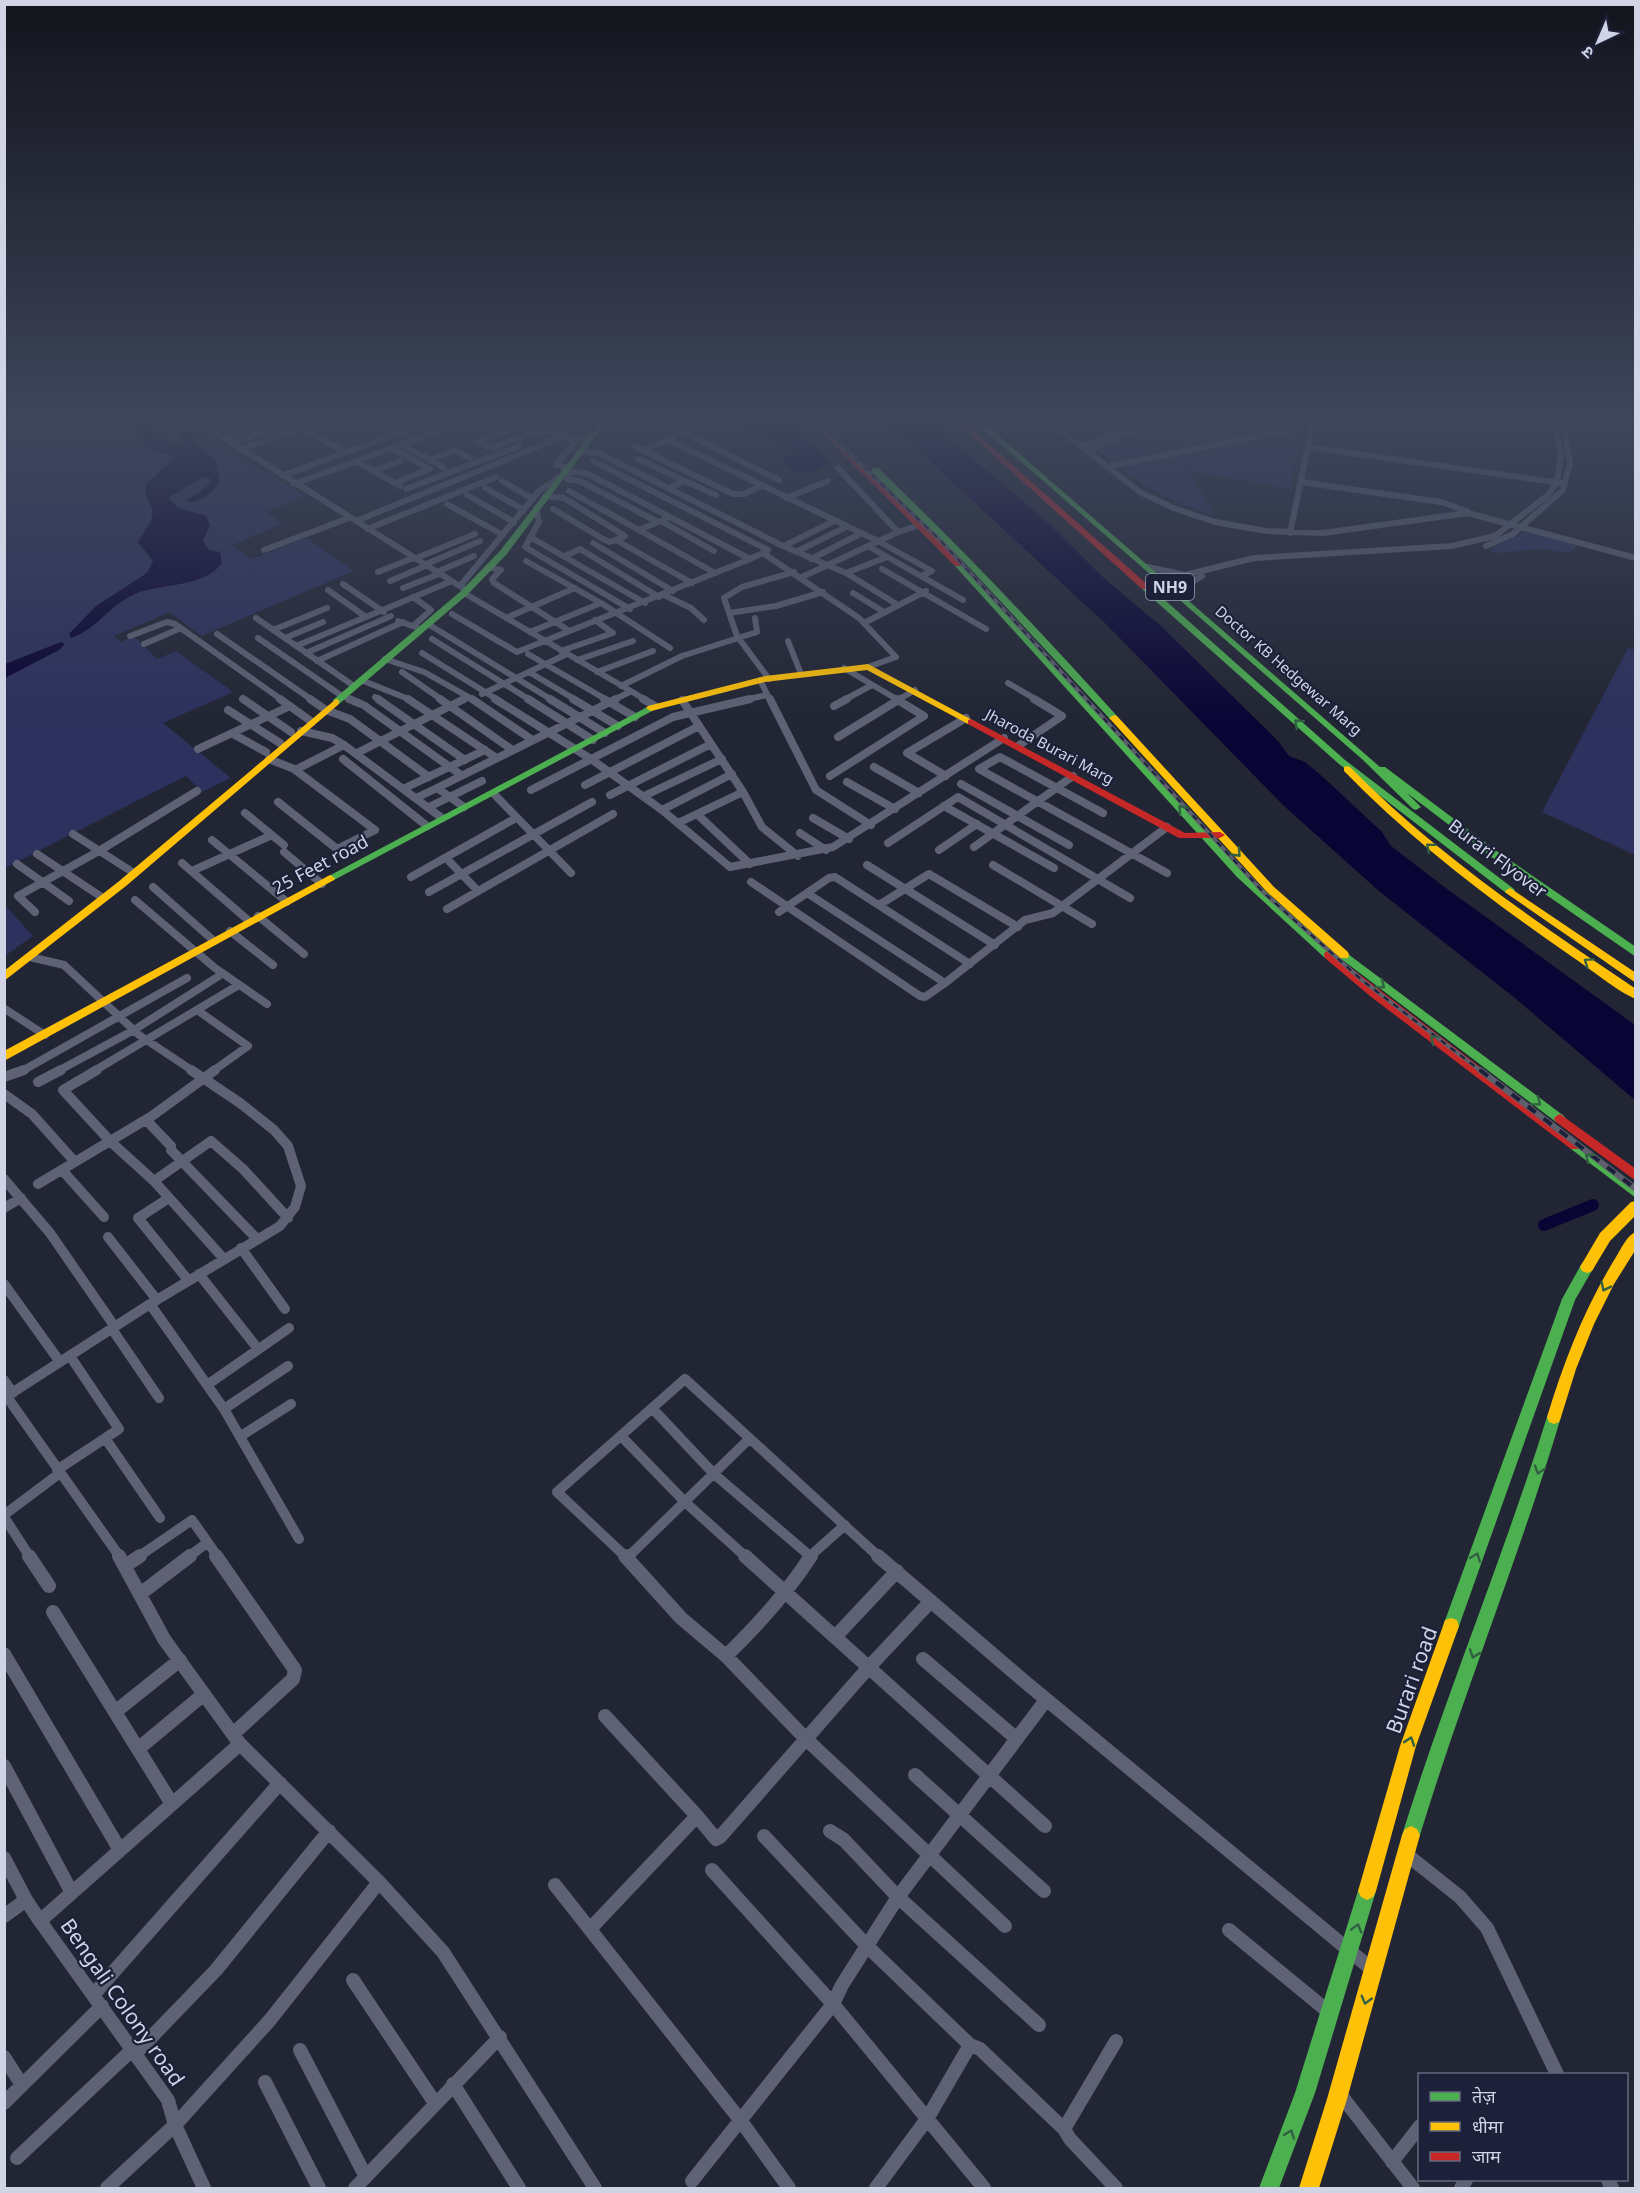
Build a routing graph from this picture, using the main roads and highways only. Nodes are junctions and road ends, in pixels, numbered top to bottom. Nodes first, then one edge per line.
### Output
1 (531, 519) edge
2 (914, 519) edge
3 (927, 519) edge
4 (1069, 519) edge
5 (1092, 519) edge
6 (868, 667) joint
7 (1366, 758) junction
8 (1342, 762) junction
9 (1405, 804) junction
10 (1220, 835) junction
11 (1183, 836) junction
12 (1207, 837) junction
13 (1230, 862) junction
14 (1635, 952) edge
15 (1635, 966) edge
16 (4, 977) edge
17 (1635, 978) edge
18 (1635, 995) edge
19 (4, 1057) edge
20 (1635, 1176) edge
21 (1635, 1193) edge
22 (1635, 1206) edge
23 (1635, 1237) edge
24 (1269, 2188) edge
25 (1309, 2188) edge

1 - 16 main road
12 -> 2 main road
3 - 10 main road
8 -> 4 main road, Doctor KB Hedgewar Marg / NH9
5 - 7 main road, Doctor KB Hedgewar Marg / NH9
6 - 11 main road, Jharoda Burari Marg
6 - 19 main road, 25 Feet road
7 - 9 main road, Burari Flyover / NH9
7 - 14 main road
8 - 9 main road, Burari Flyover
18 -> 8 main road
9 - 15 main road, Burari Flyover / NH9
9 - 17 main road, Burari Flyover
10 - 12 main road, Jharoda Burari Marg
10 -> 20 main road
11 - 12 main road, Jharoda Burari Marg
11 - 13 main road
12 - 13 main road
21 -> 13 main road
24 -> 22 main road, Burari road
23 -> 25 main road

